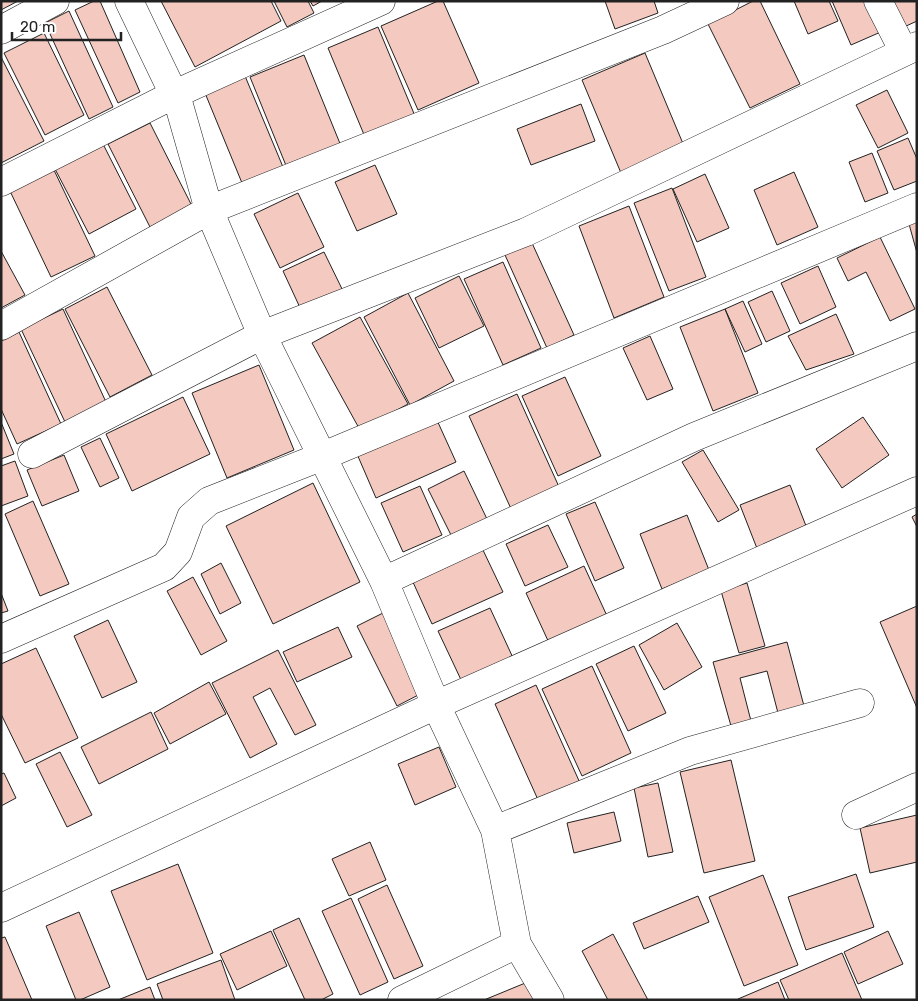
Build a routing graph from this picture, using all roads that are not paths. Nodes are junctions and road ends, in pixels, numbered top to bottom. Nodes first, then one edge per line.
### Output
1 (55, 1) edge
2 (130, 1) edge
3 (381, 1) edge
4 (725, 1) edge
5 (878, 1) edge
6 (1, 30) edge
7 (910, 49) edge
8 (175, 94) junction
9 (1, 182) edge
10 (917, 207) edge
11 (209, 210) junction
12 (1, 326) edge
13 (262, 335) junction
14 (917, 346) edge
15 (32, 454) dead end
16 (323, 456) junction
17 (917, 491) edge
18 (384, 581) junction
19 (1, 638) edge
20 (860, 703) dead end
21 (436, 705) junction
22 (917, 787) edge
23 (856, 815) dead end
24 (495, 830) junction
25 (1, 908) edge
26 (517, 944) junction
27 (402, 1000) edge
28 (550, 1000) edge

1 - 6 street
2 - 8 street
3 - 8 street
4 - 11 street
5 - 7 street
7 - 13 street
8 - 9 street
8 - 11 street
10 - 16 street
11 - 12 street
11 - 13 street
13 - 15 street
13 - 16 street
14 - 18 street
16 - 18 street
16 - 19 street
17 - 21 street
18 - 21 street
20 - 24 street
21 - 24 street
21 - 25 street
22 - 23 street
24 - 26 street
26 - 27 street
26 - 28 street

